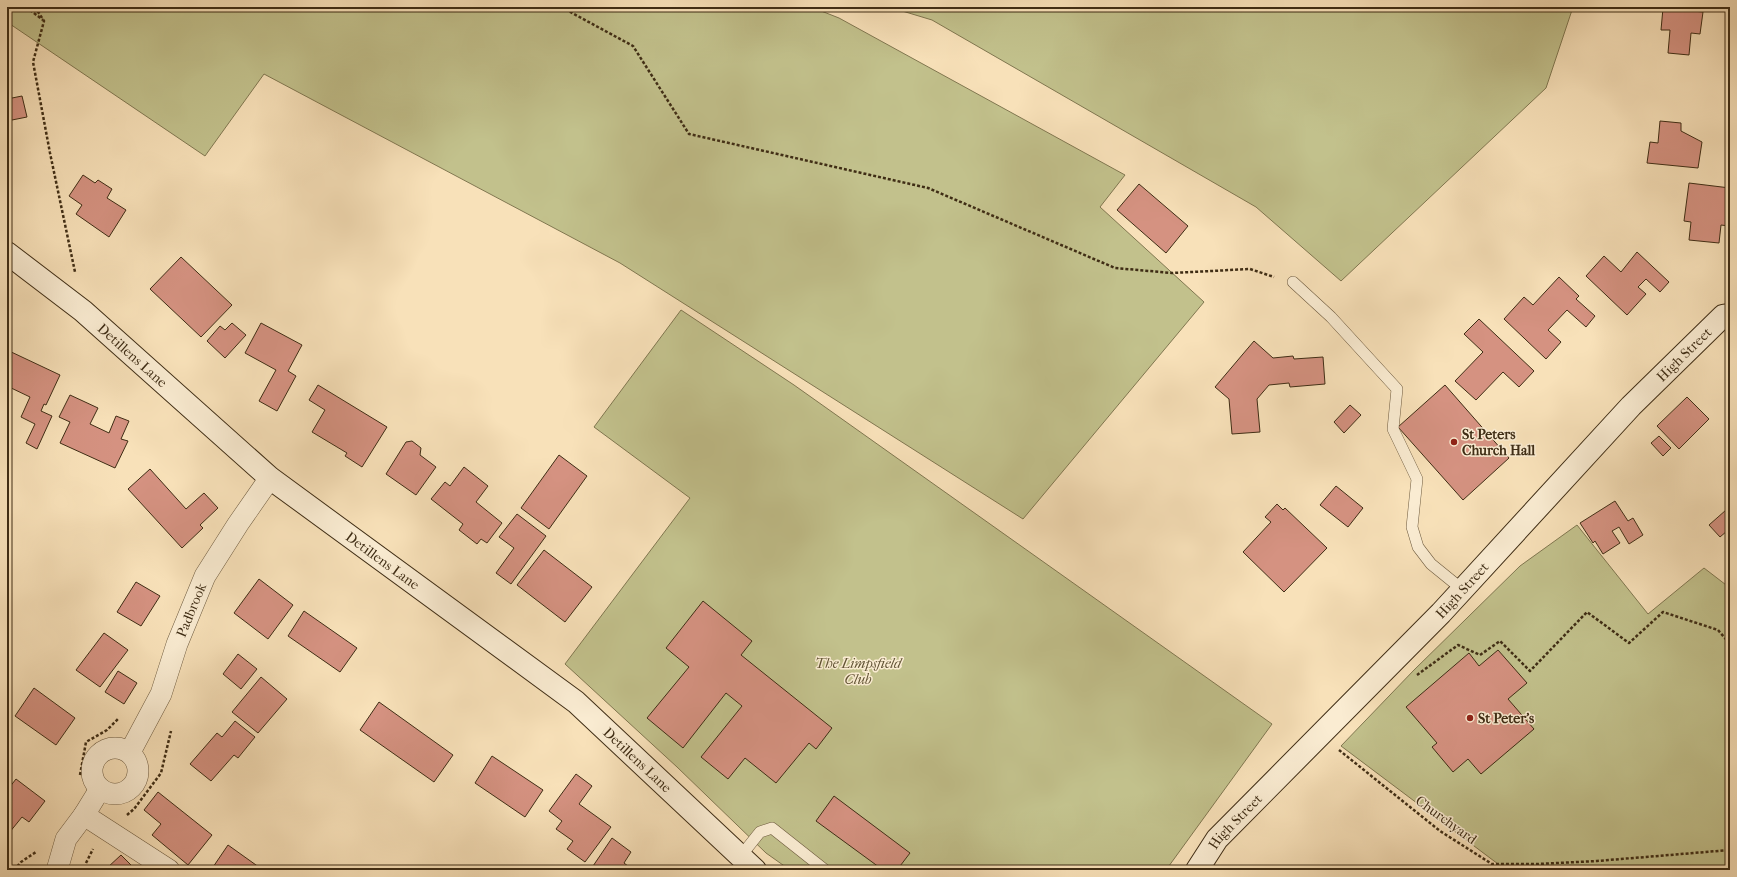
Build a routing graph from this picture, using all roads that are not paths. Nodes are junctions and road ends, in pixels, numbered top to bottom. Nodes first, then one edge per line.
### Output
1 (7, 254) edge
2 (1293, 282) road end
3 (1730, 315) edge
4 (270, 478) junction
5 (1463, 590) junction
6 (130, 752) junction
7 (100, 789) junction
8 (84, 815) junction
9 (748, 864) edge
10 (57, 870) edge
11 (169, 870) edge
12 (825, 870) edge
13 (1197, 870) edge

1 - 4 main road, Detillens Lane
2 - 5 lane
3 - 5 main road, High Street
4 - 6 street, Padbrook
4 - 9 main road, Detillens Lane
5 - 13 main road, High Street
6 - 7 street
6 - 7 street
7 - 8 street
8 - 10 street
8 - 11 street
9 - 12 lane

